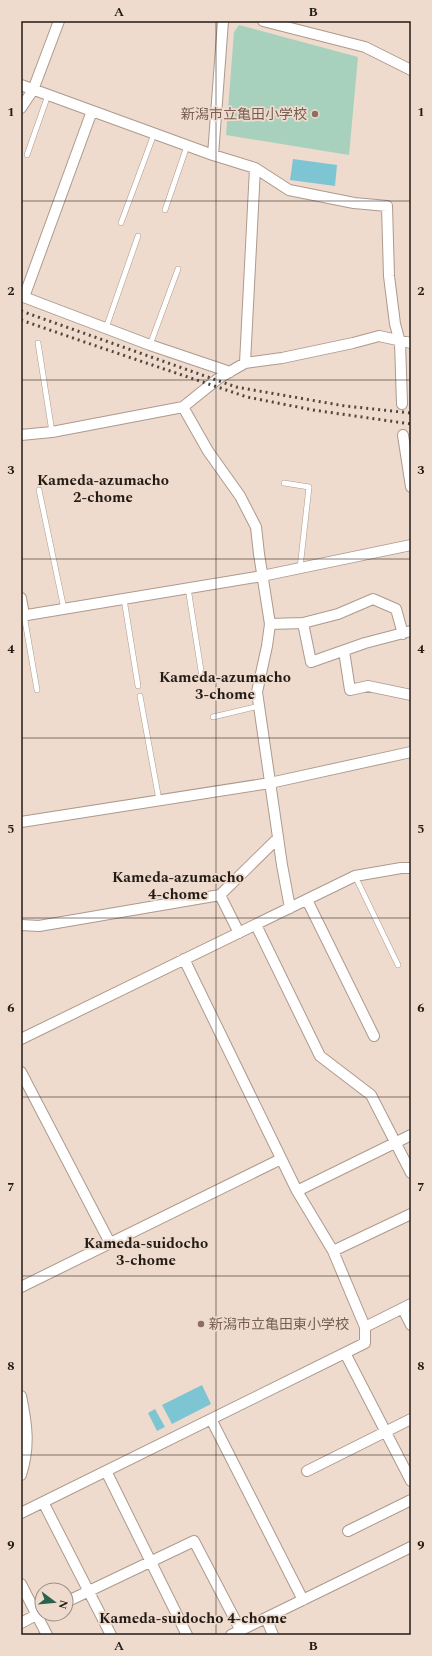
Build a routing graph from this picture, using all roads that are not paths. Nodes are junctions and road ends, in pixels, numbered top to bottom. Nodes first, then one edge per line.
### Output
1 (59, 21) edge
2 (223, 21) edge
3 (263, 21) edge
4 (411, 70) edge
5 (21, 85) edge
6 (33, 90) junction
7 (48, 95) junction
8 (21, 108) edge
9 (92, 111) junction
10 (154, 134) junction
11 (187, 146) junction
12 (27, 155) dead end
13 (213, 155) junction
14 (255, 168) junction
15 (165, 210) dead end
16 (121, 223) dead end
17 (138, 236) dead end
18 (178, 269) dead end
19 (23, 297) edge
20 (106, 328) junction
21 (400, 342) junction
22 (38, 343) dead end
23 (411, 343) edge
24 (150, 344) junction
25 (245, 363) junction
26 (230, 372) junction
27 (402, 404) dead end
28 (183, 407) junction
29 (52, 432) junction
30 (21, 435) edge
31 (403, 435) dead end
32 (284, 483) dead end
33 (411, 487) edge
34 (39, 490) dead end
35 (411, 545) edge
36 (300, 568) junction
37 (262, 576) junction
38 (188, 588) junction
39 (21, 598) edge
40 (124, 599) junction
41 (64, 609) junction
42 (23, 615) edge
43 (303, 623) junction
44 (270, 624) junction
45 (407, 632) edge
46 (344, 651) junction
47 (202, 677) dead end
48 (138, 686) dead end
49 (37, 690) dead end
50 (140, 696) dead end
51 (411, 696) edge
52 (259, 706) junction
53 (213, 717) dead end
54 (411, 752) edge
55 (270, 783) junction
56 (159, 800) junction
57 (21, 822) edge
58 (278, 838) junction
59 (411, 868) edge
60 (355, 876) junction
61 (220, 895) junction
62 (307, 900) junction
63 (290, 908) junction
64 (21, 925) edge
65 (256, 925) junction
66 (239, 933) junction
67 (184, 959) junction
68 (398, 965) dead end
69 (374, 1036) dead end
70 (21, 1039) edge
71 (21, 1072) edge
72 (411, 1135) edge
73 (396, 1143) junction
74 (282, 1159) junction
75 (411, 1173) edge
76 (297, 1190) junction
77 (411, 1214) edge
78 (110, 1243) junction
79 (334, 1251) junction
80 (21, 1287) edge
81 (407, 1307) edge
82 (411, 1325) edge
83 (365, 1327) junction
84 (345, 1352) junction
85 (21, 1396) edge
86 (211, 1419) junction
87 (411, 1419) edge
88 (385, 1432) junction
89 (106, 1471) junction
90 (307, 1471) dead end
91 (21, 1475) edge
92 (411, 1481) edge
93 (411, 1500) edge
94 (43, 1502) junction
95 (21, 1513) edge
96 (348, 1531) dead end
97 (411, 1547) edge
98 (151, 1562) junction
99 (21, 1584) edge
100 (89, 1592) junction
101 (74, 1599) edge
102 (303, 1600) junction
103 (34, 1605) edge
104 (34, 1616) edge
105 (266, 1618) junction
106 (42, 1622) edge
107 (21, 1623) edge
108 (236, 1633) edge
109 (47, 1635) edge
110 (111, 1635) edge
111 (187, 1635) edge
112 (273, 1635) edge

1 - 6 street
2 - 13 street
3 - 4 street
5 - 6 street
6 - 7 street
6 - 8 street
7 - 9 street
7 - 12 lane
9 - 10 street
9 - 19 street
10 - 11 street
10 - 16 lane
11 - 13 street
11 - 15 lane
13 - 14 street
14 - 21 street
14 - 25 street
17 - 20 lane
18 - 24 lane
19 - 20 street
20 - 24 street
21 - 23 street
21 - 25 street
21 - 27 street
22 - 29 lane
24 - 26 street
25 - 26 street
26 - 28 street
28 - 29 street
28 - 37 street
29 - 30 street
31 - 33 street
32 - 36 lane
34 - 41 lane
35 - 36 street
36 - 37 street
37 - 38 street
37 - 44 street
38 - 40 street
38 - 47 lane
39 - 42 street
40 - 41 street
40 - 48 lane
41 - 42 street
42 - 49 lane
43 - 44 street
43 - 45 street
43 - 46 street
44 - 52 street
45 - 46 street
46 - 51 street
50 - 56 lane
52 - 53 lane
52 - 55 street
54 - 55 street
55 - 56 street
55 - 58 street
56 - 57 street
58 - 61 street
58 - 63 street
59 - 60 street
60 - 62 street
60 - 68 lane
61 - 64 street
61 - 66 street
62 - 63 street
62 - 69 street
63 - 65 street
65 - 66 street
65 - 73 street
66 - 67 street
67 - 70 street
67 - 74 street
71 - 78 street
72 - 73 street
73 - 75 street
73 - 76 street
74 - 76 street
74 - 78 street
76 - 79 street
77 - 79 street
78 - 80 street
79 - 83 street
81 - 82 street
81 - 83 street
83 - 84 street
84 - 86 street
84 - 88 street
85 - 91 street
86 - 89 street
86 - 102 street
87 - 88 street
88 - 90 street
88 - 92 street
89 - 94 street
89 - 98 street
93 - 96 street
94 - 95 street
94 - 100 street
97 - 102 street
98 - 100 street
98 - 108 street
98 - 111 street
99 - 103 street
100 - 101 street
100 - 110 street
102 - 105 street
104 - 107 street
105 - 108 street
105 - 112 street
106 - 109 street

